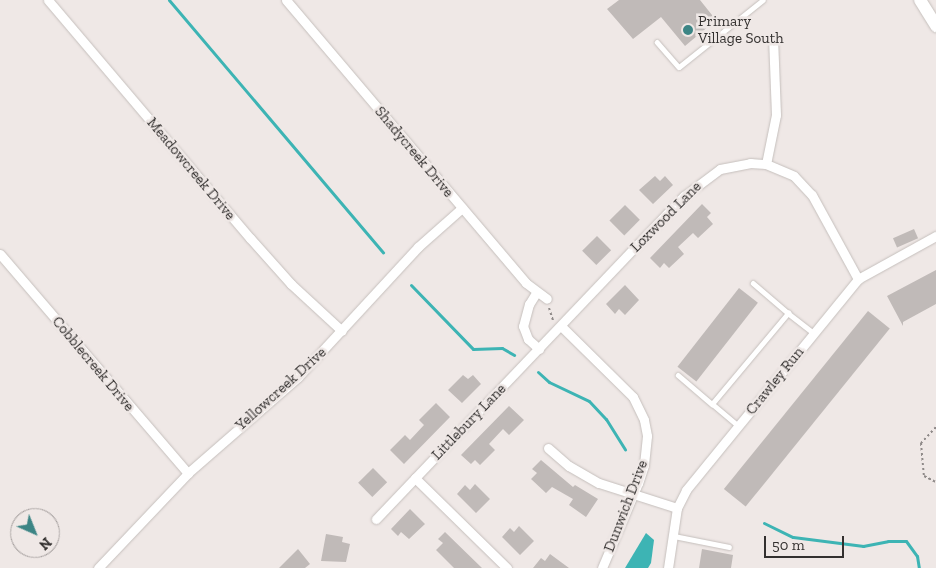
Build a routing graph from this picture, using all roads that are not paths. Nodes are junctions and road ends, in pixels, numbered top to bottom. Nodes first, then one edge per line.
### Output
1 (48, 0) edge
2 (286, 0) edge
3 (763, 0) edge
4 (920, 0) edge
5 (936, 26) edge
6 (772, 38) dead end
7 (657, 42) dead end
8 (766, 164) junction
9 (462, 208) junction
10 (936, 236) edge
11 (0, 254) edge
12 (858, 279) junction
13 (754, 283) dead end
14 (536, 293) junction
15 (546, 298) road end
16 (788, 313) junction
17 (561, 326) junction
18 (342, 331) junction
19 (814, 333) junction
20 (539, 350) junction
21 (678, 374) dead end
22 (712, 404) junction
23 (738, 426) junction
24 (548, 448) dead end
25 (188, 473) junction
26 (414, 478) junction
27 (634, 493) junction
28 (677, 508) junction
29 (376, 519) dead end
30 (673, 536) junction
31 (729, 547) dead end
32 (98, 568) edge
33 (507, 568) edge
34 (602, 568) edge
35 (668, 568) edge

1 - 18 street, Meadowcreek Drive
2 - 9 street, Shadycreek Drive
3 - 7 lane
4 - 5 street
6 - 8 street
8 - 12 street, Loxwood Lane
8 - 17 street, Loxwood Lane
9 - 14 street, Shadycreek Drive
9 - 18 street, Yellowcreek Drive
10 - 12 street, Crawley Run
11 - 25 street, Cobblecreek Drive
12 - 19 street, Crawley Run
13 - 16 lane
14 - 15 street, Shadycreek Drive
14 - 20 street
16 - 19 lane
16 - 22 lane
17 - 20 street, Littlebury Lane
17 - 27 street, Dunwich Drive
18 - 25 street, Yellowcreek Drive
19 - 23 street, Crawley Run
20 - 26 street, Littlebury Lane
21 - 22 lane
22 - 23 lane
23 - 28 street, Crawley Run
24 - 27 street
25 - 32 street, Yellowcreek Drive
26 - 29 street, Littlebury Lane
26 - 33 street
27 - 28 street
27 - 34 street, Dunwich Drive
28 - 30 street, Crawley Run
30 - 31 lane
30 - 35 street, Crawley Run

